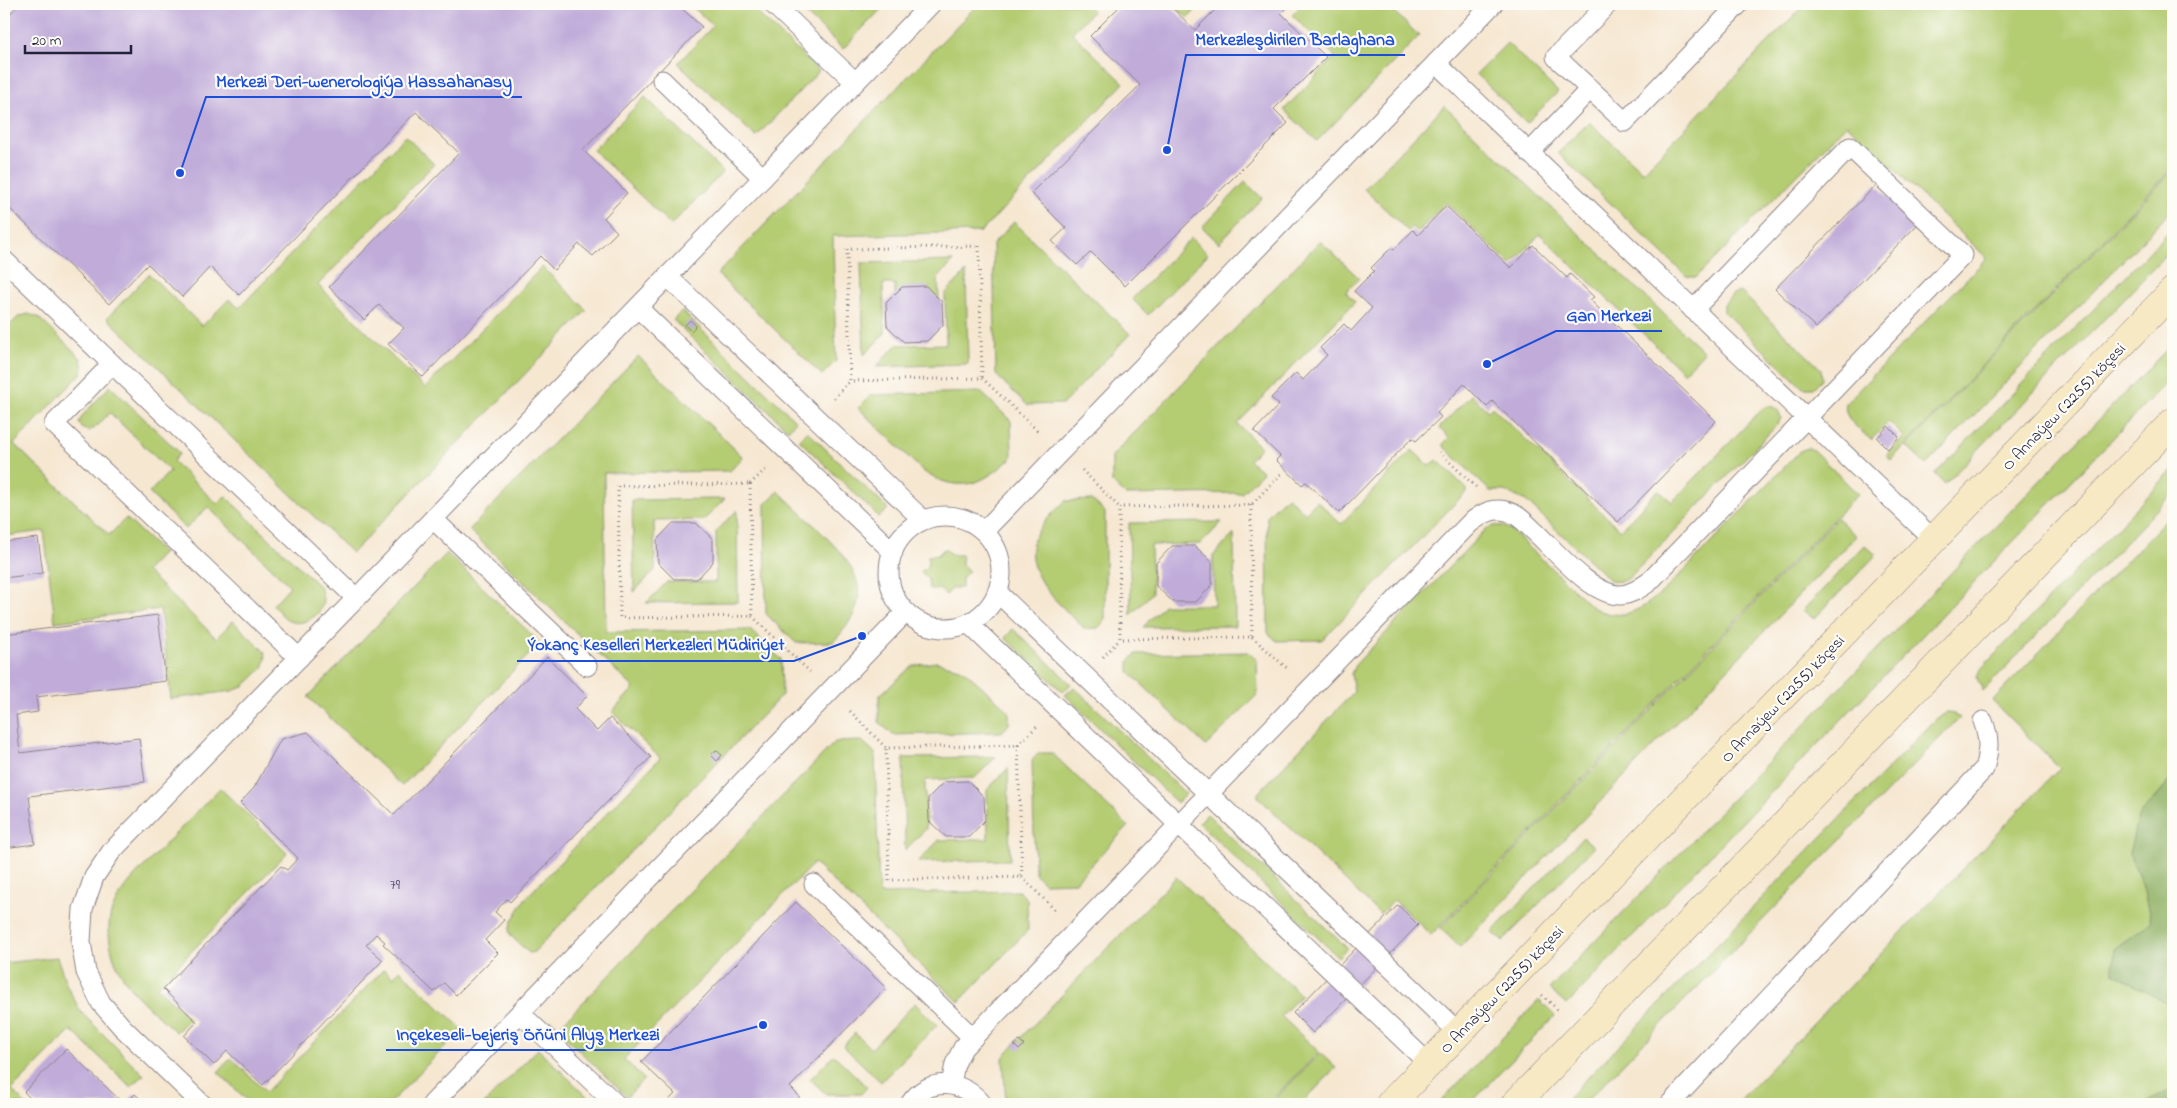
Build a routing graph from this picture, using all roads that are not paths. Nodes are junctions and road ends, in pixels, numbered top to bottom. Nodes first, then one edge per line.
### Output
1 (773, 4) edge
2 (1493, 4) edge
3 (1608, 4) edge
4 (1739, 4) edge
5 (919, 8) edge
6 (1436, 63) junction
7 (662, 80) dead end
8 (855, 82) junction
9 (1590, 89) junction
10 (1529, 153) junction
11 (763, 178) junction
12 (4, 260) edge
13 (667, 276) junction
14 (2173, 291) edge
15 (638, 308) junction
16 (1693, 310) junction
17 (112, 364) junction
18 (1807, 418) junction
19 (2173, 422) edge
20 (433, 519) junction
21 (923, 520) junction
22 (984, 531) junction
23 (1934, 540) junction
24 (892, 552) junction
25 (997, 592) junction
26 (356, 598) junction
27 (906, 612) junction
28 (968, 623) junction
29 (299, 658) junction
30 (587, 666) dead end
31 (1983, 721) dead end
32 (1209, 794) junction
33 (1178, 825) junction
34 (814, 884) dead end
35 (520, 1013) junction
36 (1459, 1033) junction
37 (973, 1038) junction
38 (1429, 1064) junction
39 (951, 1084) junction
40 (1521, 1102) edge
41 (202, 1104) edge
42 (432, 1104) edge
43 (616, 1104) edge
44 (910, 1104) edge
45 (982, 1104) edge
46 (1390, 1104) edge
47 (1670, 1104) edge

1 - 8 lane
2 - 6 lane
3 - 9 lane
4 - 9 lane
5 - 8 lane
6 - 10 lane
6 - 22 lane
7 - 11 lane
8 - 11 lane
9 - 10 lane
10 - 16 lane
11 - 13 lane
12 - 17 lane
13 - 15 lane
13 - 21 lane
14 - 23 main road, O Annaýew (2255) köçesi
15 - 20 lane
15 - 24 lane
16 - 18 lane
16 - 18 lane
17 - 26 lane
17 - 29 lane
18 - 23 lane
18 - 32 lane
19 - 40 main road
20 - 26 lane
20 - 30 lane
21 - 22 lane
21 - 24 lane
22 - 25 lane
23 - 36 main road, O Annaýew (2255) köçesi
24 - 27 lane
25 - 28 lane
25 - 32 lane
26 - 29 lane
27 - 28 lane
27 - 35 lane
28 - 33 lane
29 - 41 lane
31 - 47 lane
32 - 33 lane
32 - 36 lane
33 - 37 lane
33 - 38 lane
34 - 37 lane
35 - 42 lane
35 - 43 lane
36 - 38 main road, O Annaýew (2255) köçesi
37 - 39 lane
38 - 46 main road, O Annaýew (2255) köçesi
39 - 44 lane
39 - 45 lane

